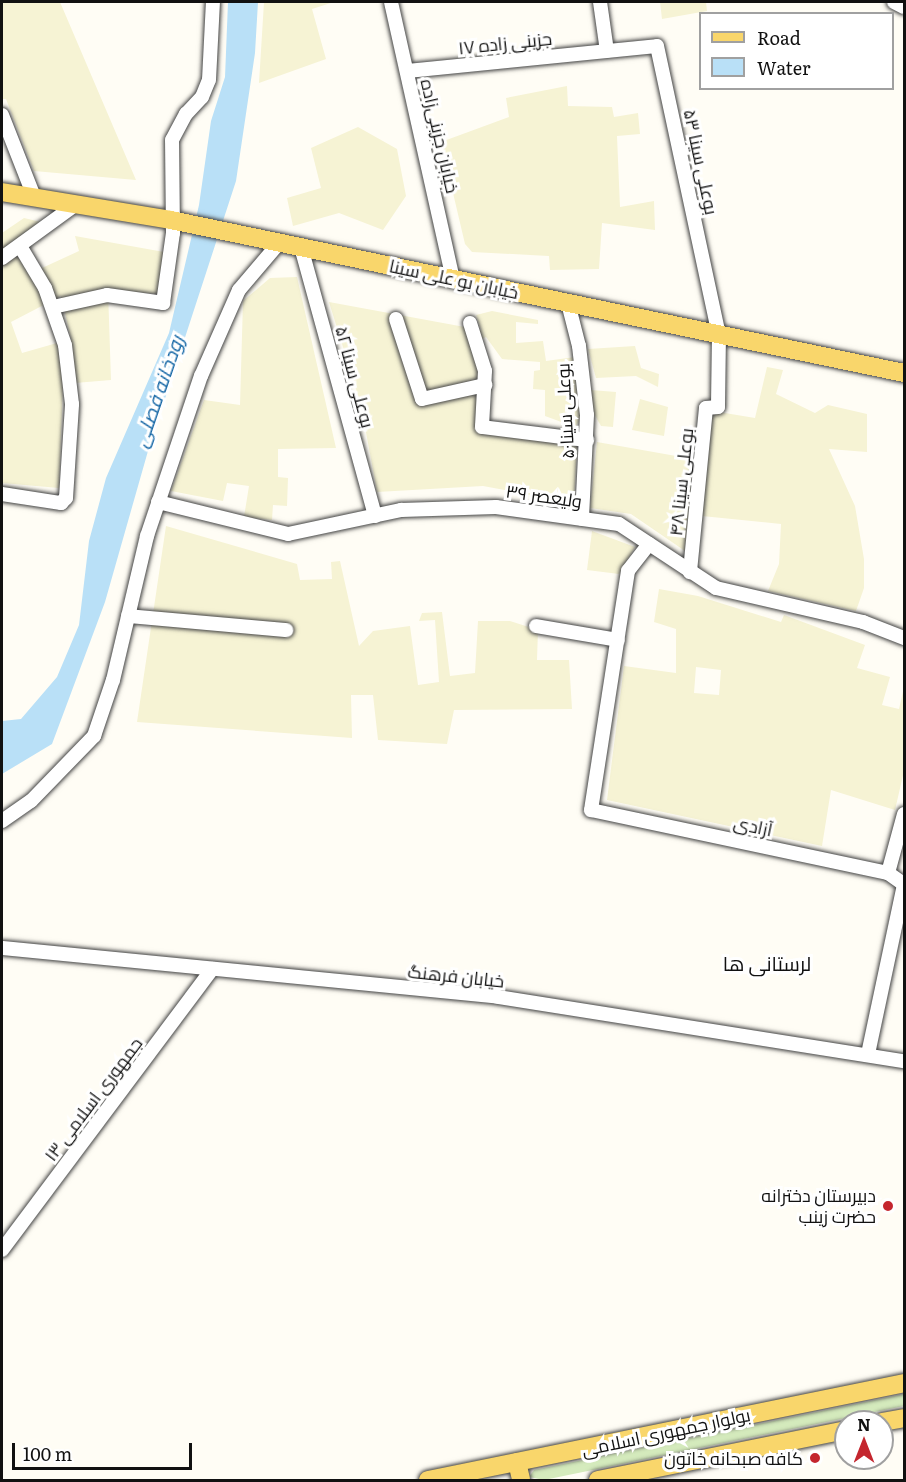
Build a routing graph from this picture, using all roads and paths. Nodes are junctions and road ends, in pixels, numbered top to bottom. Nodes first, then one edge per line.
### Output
1 (213, 2) edge
2 (391, 2) edge
3 (600, 2) edge
4 (894, 2) edge
5 (904, 6) edge
6 (607, 51) junction
7 (407, 71) junction
8 (2, 115) edge
9 (2, 192) edge
10 (35, 199) junction
11 (75, 205) junction
12 (171, 220) junction
13 (279, 243) junction
14 (20, 246) junction
15 (301, 247) junction
16 (2, 258) edge
17 (453, 279) junction
18 (568, 303) junction
19 (53, 307) junction
20 (396, 319) dead end
21 (470, 323) dead end
22 (719, 334) junction
23 (904, 373) edge
24 (485, 385) junction
25 (588, 440) junction
26 (2, 494) edge
27 (158, 502) junction
28 (375, 516) junction
29 (582, 519) junction
30 (650, 544) junction
31 (690, 572) junction
32 (128, 616) junction
33 (536, 626) dead end
34 (286, 630) dead end
35 (904, 638) edge
36 (618, 640) junction
37 (904, 814) edge
38 (2, 821) edge
39 (888, 873) junction
40 (904, 884) edge
41 (2, 948) edge
42 (212, 969) junction
43 (868, 1054) junction
44 (904, 1061) edge
45 (2, 1250) edge
46 (904, 1383) edge
47 (834, 1432) edge
48 (517, 1462) junction
49 (428, 1480) edge
50 (521, 1480) edge
51 (598, 1480) edge

1 - 12 street
2 - 7 street, خیابان جزینی‌زاده
3 - 6 street
4 - 5 street
6 - 7 street, جزینی زاده ۱۷
6 - 22 street, بوعلی سینا ۵۳
7 - 17 street, خیابان جزینی‌زاده
8 - 10 street
9 - 10 main road, خیابان بو علی سینا
10 - 11 main road, خیابان بو علی سینا
11 - 12 main road, خیابان بو علی سینا
11 - 14 street
12 - 13 main road, خیابان بو علی سینا
12 - 19 street
13 - 15 main road, خیابان بو علی سینا
13 - 27 street
14 - 16 street
14 - 19 street
15 - 17 main road, خیابان بو علی سینا
15 - 28 street, بوعلی سینا ۵۲
17 - 18 main road, خیابان بو علی سینا
18 - 22 main road, خیابان بو علی سینا
18 - 25 street, بوعلی سینا۵۰
19 - 26 street
20 - 24 street
21 - 24 street
22 - 23 main road, خیابان بو علی سینا
22 - 31 street, بوعلی سینا ۴۸
24 - 25 street
25 - 29 street, بوعلی سینا۵۰
27 - 28 street, ولیعصر ۳۹
27 - 32 street
28 - 29 street, ولیعصر ۳۹
29 - 30 street, ولیعصر ۳۹
30 - 31 street, ولیعصر ۳۹
30 - 36 street
31 - 35 street, ولیعصر ۳۹
32 - 34 street
32 - 38 street
33 - 36 street
36 - 39 street, آزادی
37 - 39 street
39 - 40 street, آزادی
40 - 43 street
41 - 42 street, خیابان فرهنگ
42 - 43 street, خیابان فرهنگ
42 - 45 street, جمهوری اسلامی ۱۳
43 - 44 street, خیابان فرهنگ
46 - 48 main road, بولوار جمهوری اسلامی
47 - 51 main road, بولوار جمهوری اسلامی
48 - 49 main road, بولوار جمهوری اسلامی
48 - 50 main road

